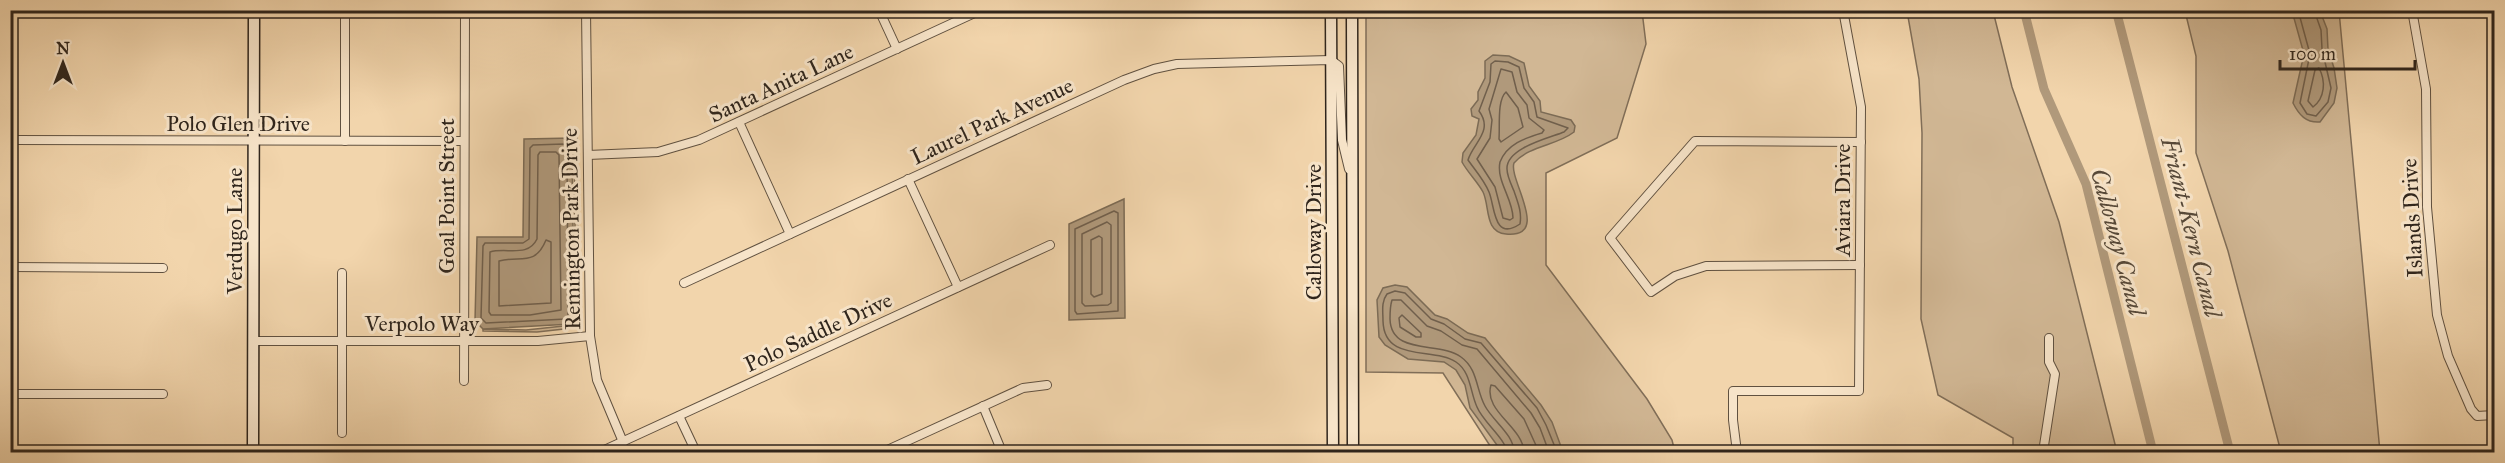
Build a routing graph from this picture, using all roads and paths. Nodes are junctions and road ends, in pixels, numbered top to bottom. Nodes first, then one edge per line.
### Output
1 (254, 10) edge
2 (345, 10) edge
3 (465, 10) edge
4 (586, 10) edge
5 (879, 10) edge
6 (981, 10) edge
7 (1331, 10) edge
8 (1352, 10) edge
9 (1844, 10) edge
10 (2412, 10) edge
11 (10, 12) edge
12 (164, 13) dead end
13 (897, 50) junction
14 (1331, 60) junction
15 (739, 122) junction
16 (10, 140) edge
17 (254, 141) junction
18 (345, 141) junction
19 (464, 141) junction
20 (1861, 142) junction
21 (588, 155) junction
22 (1352, 179) junction
23 (908, 180) junction
24 (790, 234) junction
25 (1050, 245) dead end
26 (1860, 265) junction
27 (10, 267) edge
28 (163, 267) dead end
29 (342, 273) dead end
30 (684, 283) dead end
31 (958, 287) junction
32 (590, 336) junction
33 (2049, 338) dead end
34 (253, 341) junction
35 (342, 341) junction
36 (464, 342) junction
37 (464, 381) dead end
38 (1047, 385) dead end
39 (10, 394) edge
40 (163, 394) dead end
41 (983, 406) junction
42 (2494, 415) edge
43 (679, 416) junction
44 (342, 433) dead end
45 (623, 441) junction
46 (253, 453) edge
47 (600, 453) edge
48 (696, 453) edge
49 (883, 453) edge
50 (1002, 453) edge
51 (1333, 453) edge
52 (1353, 453) edge
53 (1737, 453) edge
54 (2043, 453) edge

1 - 17 main road, Verdugo Lane
2 - 18 street
3 - 19 street, Goal Point Street
4 - 21 street, Remington Park Drive
5 - 13 street
6 - 13 street, Santa Anita Lane
7 - 14 main road, Calloway Drive
8 - 22 main road, Calloway Drive
9 - 20 street, Aviara Drive
10 - 42 street, Islands Drive
11 - 12 street
13 - 15 street, Santa Anita Lane
14 - 22 street
14 - 23 street, Laurel Park Avenue
14 - 51 main road, Calloway Drive
15 - 21 street, Santa Anita Lane
15 - 24 street
16 - 17 street, Polo Glen Drive
17 - 18 street, Polo Glen Drive
17 - 34 main road, Verdugo Lane
18 - 19 street, Polo Glen Drive
19 - 36 street, Goal Point Street
20 - 26 street, Aviara Drive
20 - 26 street
21 - 32 street, Remington Park Drive
22 - 52 main road, Calloway Drive
23 - 24 street, Laurel Park Avenue
23 - 31 street
24 - 30 street, Laurel Park Avenue
25 - 31 street, Polo Saddle Drive
26 - 53 street, Aviara Drive
27 - 28 street
29 - 35 street
31 - 43 street, Polo Saddle Drive
32 - 36 street, Verpolo Way
32 - 45 street, Remington Park Drive
33 - 54 street
34 - 35 street, Verpolo Way
34 - 46 main road, Verdugo Lane
35 - 36 street, Verpolo Way
35 - 44 street
36 - 37 street, Goal Point Street
38 - 41 street
39 - 40 street
41 - 49 street
41 - 50 street
43 - 45 street, Polo Saddle Drive
43 - 48 street
45 - 47 street, Polo Saddle Drive

